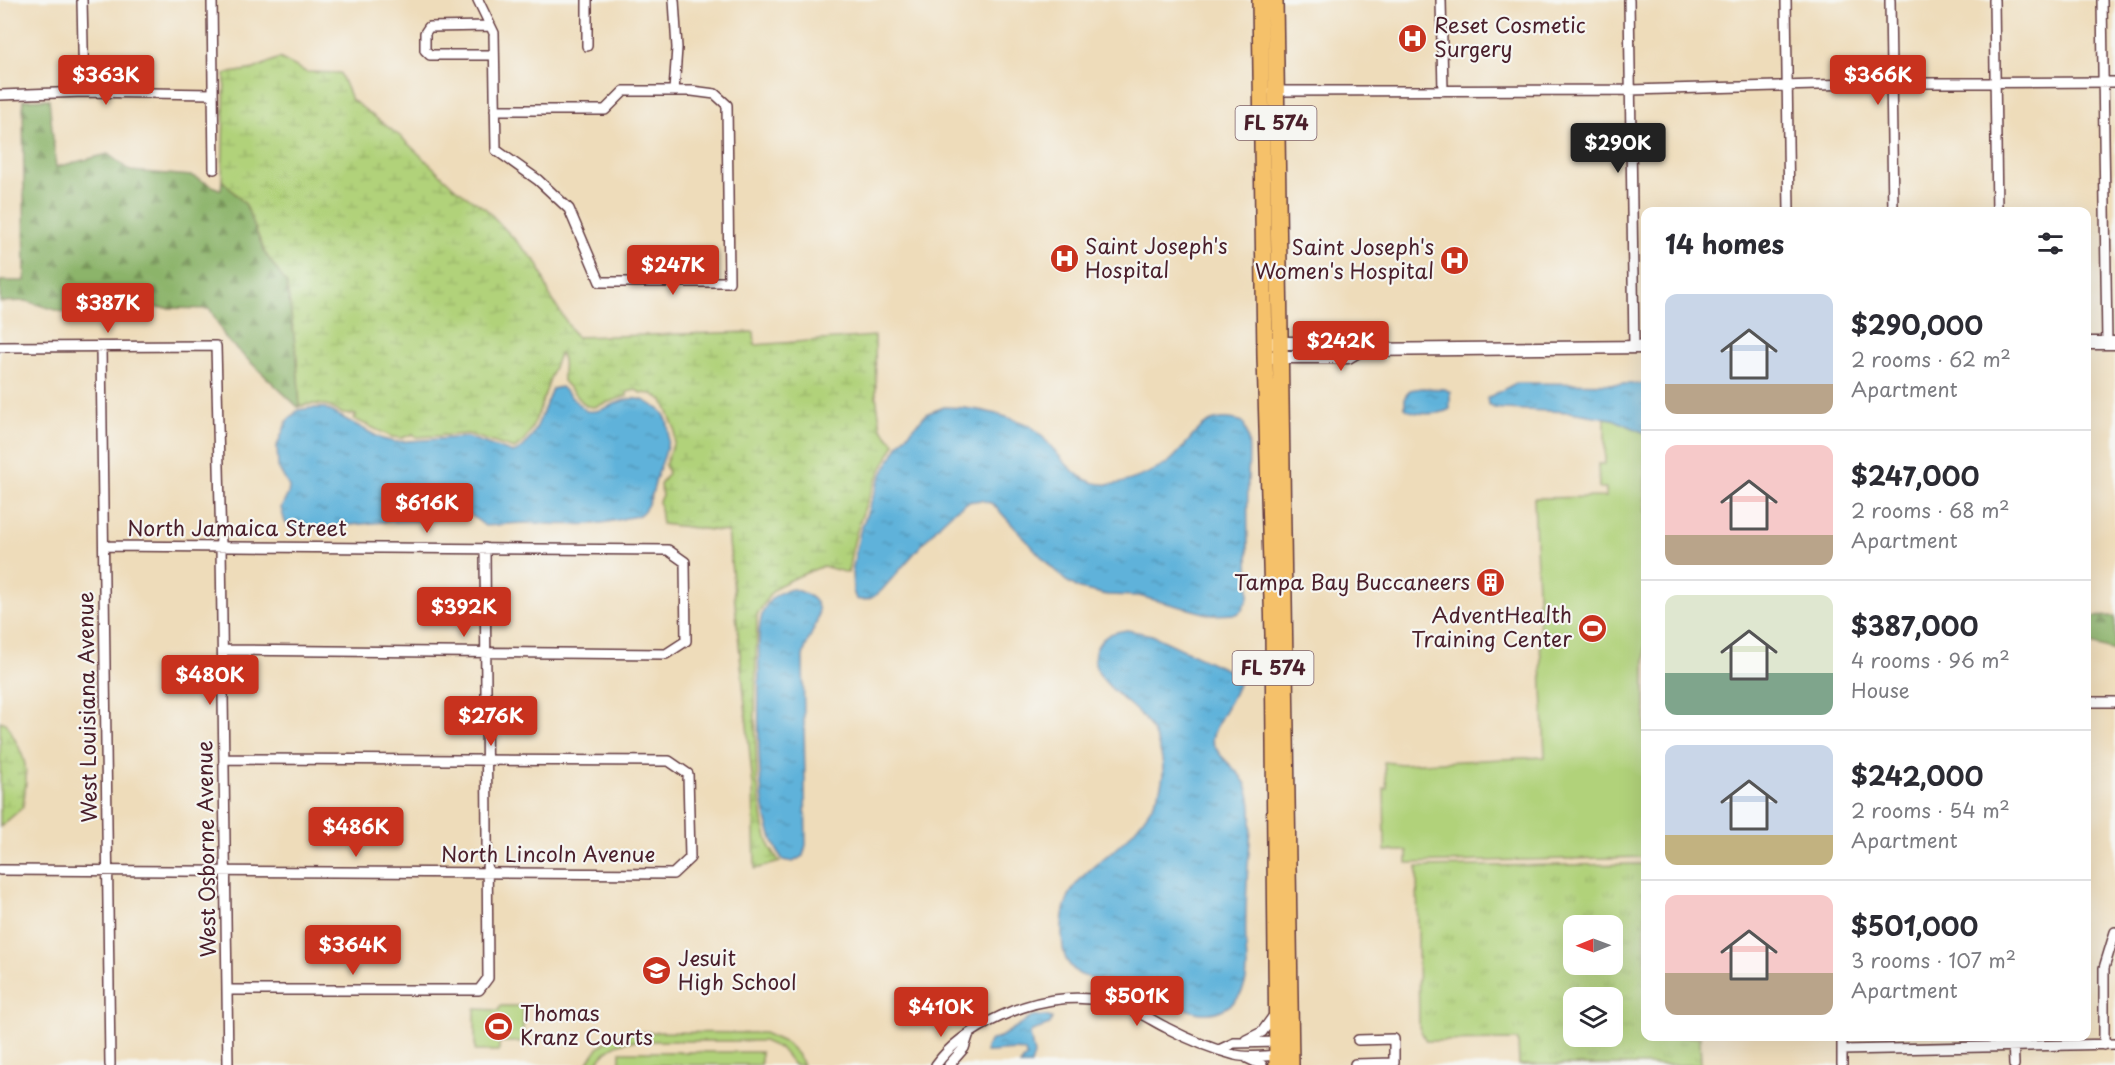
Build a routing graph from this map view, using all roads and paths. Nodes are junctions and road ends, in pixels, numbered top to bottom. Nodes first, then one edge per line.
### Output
1 (82, 0) edge
2 (212, 0) edge
3 (478, 0) edge
4 (587, 0) edge
5 (674, 0) edge
6 (1260, 0) edge
7 (1275, 0) edge
8 (1441, 0) edge
9 (1629, 0) edge
10 (1786, 0) edge
11 (1890, 0) edge
12 (1994, 0) edge
13 (2102, 0) edge
14 (490, 26) junction
15 (587, 46) dead end
16 (494, 55) junction
17 (1995, 82) junction
18 (2103, 82) junction
19 (2115, 82) edge
20 (1892, 83) junction
21 (1787, 87) junction
22 (1630, 90) junction
23 (674, 91) junction
24 (1268, 91) junction
25 (1443, 91) junction
26 (84, 92) junction
27 (213, 94) junction
28 (0, 95) edge
29 (495, 110) junction
30 (214, 170) dead end
31 (1789, 207) edge
32 (1893, 207) edge
33 (1997, 207) edge
34 (2091, 343) edge
35 (2111, 343) edge
36 (0, 347) edge
37 (1640, 347) edge
38 (101, 348) junction
39 (1273, 350) junction
40 (104, 546) junction
41 (221, 547) junction
42 (485, 548) junction
43 (222, 650) junction
44 (485, 651) junction
45 (2091, 702) edge
46 (2115, 702) edge
47 (224, 759) junction
48 (486, 761) junction
49 (0, 870) edge
50 (108, 870) junction
51 (225, 871) junction
52 (488, 873) junction
53 (2115, 932) edge
54 (227, 990) junction
55 (1276, 1012) junction
56 (968, 1036) junction
57 (1358, 1040) dead end
58 (1842, 1041) edge
59 (2013, 1041) edge
60 (1238, 1043) junction
61 (2104, 1044) junction
62 (2115, 1044) edge
63 (1221, 1049) junction
64 (1842, 1050) junction
65 (1280, 1051) edge
66 (1239, 1055) junction
67 (1355, 1064) dead end
68 (111, 1065) edge
69 (228, 1065) edge
70 (936, 1065) edge
71 (949, 1065) edge
72 (1262, 1065) edge
73 (1292, 1065) edge
74 (1842, 1065) edge
75 (2014, 1065) edge

1 - 26 street
2 - 27 street
3 - 14 street
4 - 15 street
5 - 23 street
6 - 24 main road, FL 574
7 - 24 main road, FL 574
8 - 25 street
9 - 22 street
10 - 21 street
11 - 20 street
12 - 17 street
13 - 18 street
14 - 16 street
14 - 16 street
16 - 29 street
17 - 18 street
17 - 20 street
17 - 33 street
18 - 19 street
18 - 35 street
20 - 21 street
20 - 32 street
21 - 22 street
21 - 31 street
22 - 25 street
22 - 37 street
23 - 29 street
23 - 29 street
24 - 25 street
24 - 39 main road, FL 574
26 - 27 street
26 - 28 street
27 - 30 street
34 - 35 street
36 - 38 street
37 - 39 street
38 - 40 street, West Louisiana Avenue
38 - 41 street, West Osborne Avenue
39 - 55 main road, FL 574
39 - 65 main road, FL 574
40 - 41 street, North Jamaica Street
40 - 50 street, West Louisiana Avenue
41 - 42 street, North Jamaica Street
41 - 43 street, West Osborne Avenue
42 - 44 street
42 - 44 street, North Jamaica Street
43 - 44 street
43 - 47 street, West Osborne Avenue
44 - 48 street
45 - 46 street
47 - 48 street
47 - 51 street, West Osborne Avenue
48 - 52 street
48 - 52 street, North Lincoln Avenue
49 - 50 street, North Lincoln Avenue
50 - 51 street, North Lincoln Avenue
50 - 68 street, West Louisiana Avenue
51 - 52 street, North Lincoln Avenue
51 - 54 street, West Osborne Avenue
52 - 54 street
53 - 61 street
54 - 69 street, West Osborne Avenue
55 - 60 street
55 - 65 main road, FL 574
56 - 63 street
56 - 70 street
56 - 71 street
57 - 67 street
58 - 64 street
59 - 61 street
59 - 64 street
59 - 75 street
60 - 63 street
60 - 65 street
61 - 62 street
63 - 66 street
64 - 74 street
65 - 66 street
65 - 73 main road, FL 574
66 - 72 street

